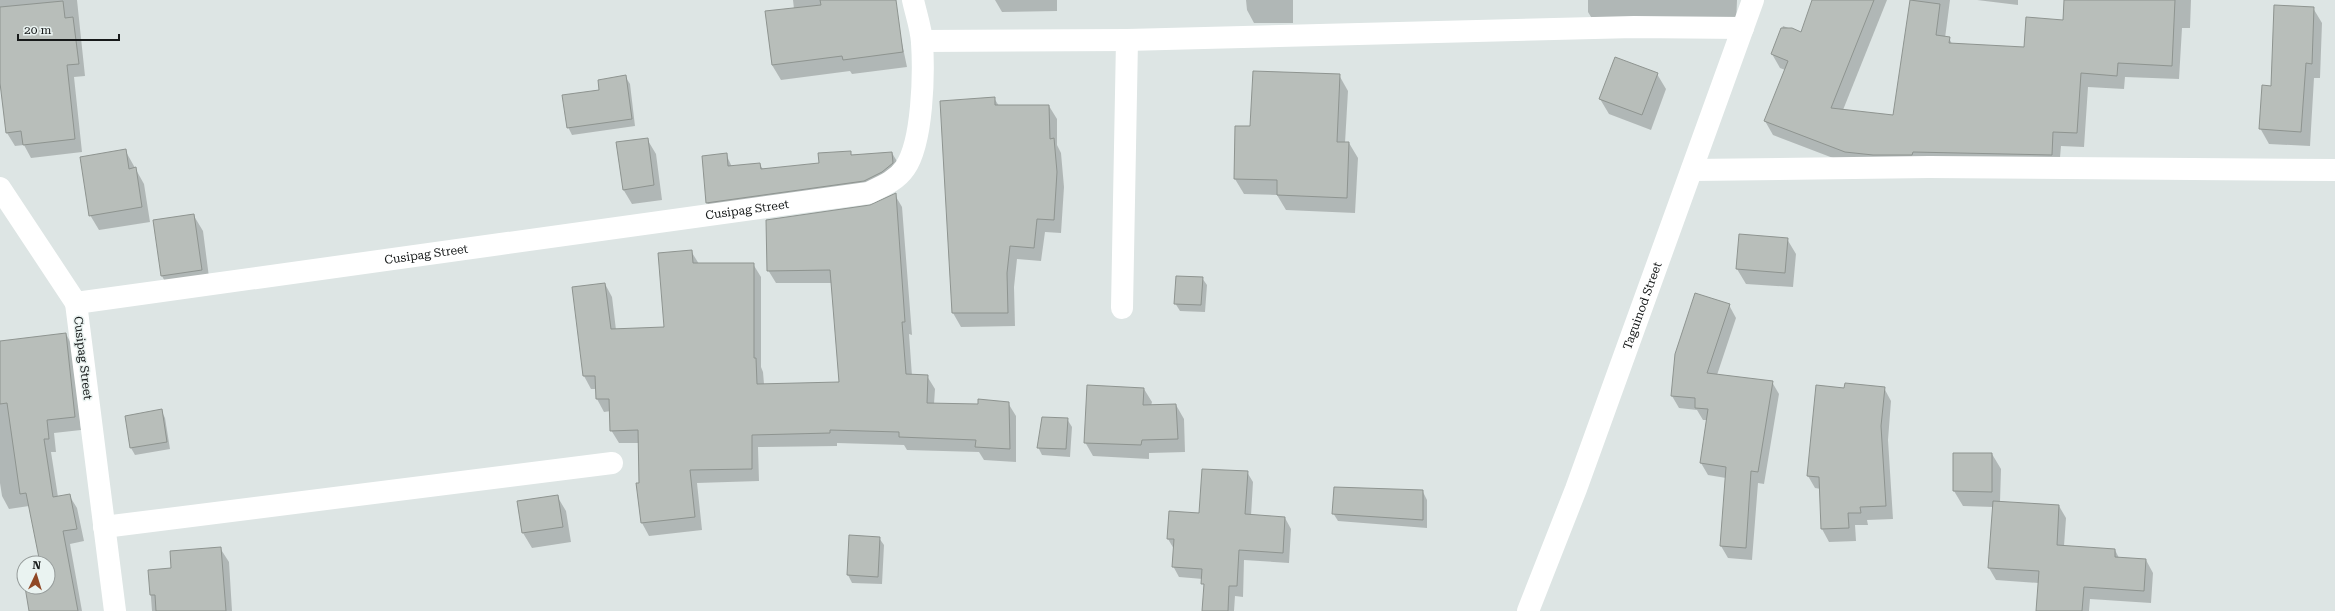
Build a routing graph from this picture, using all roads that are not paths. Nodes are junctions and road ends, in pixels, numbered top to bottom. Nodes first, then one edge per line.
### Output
1 (913, 0) edge
2 (1753, 0) edge
3 (1742, 28) junction
4 (1127, 40) junction
5 (922, 41) junction
6 (1692, 170) junction
7 (2335, 170) edge
8 (0, 188) edge
9 (76, 303) junction
10 (1122, 308) dead end
11 (612, 463) dead end
12 (104, 527) junction
13 (115, 611) edge
14 (1528, 611) edge

1 - 5 street, Cusipag Street
2 - 3 street, Taguinod Street
3 - 4 street
3 - 6 street, Taguinod Street
4 - 5 street
4 - 10 street
5 - 9 street, Cusipag Street
6 - 7 street
6 - 14 street, Taguinod Street
8 - 9 street
9 - 12 street, Cusipag Street
11 - 12 street
12 - 13 street, Cusipag Street

